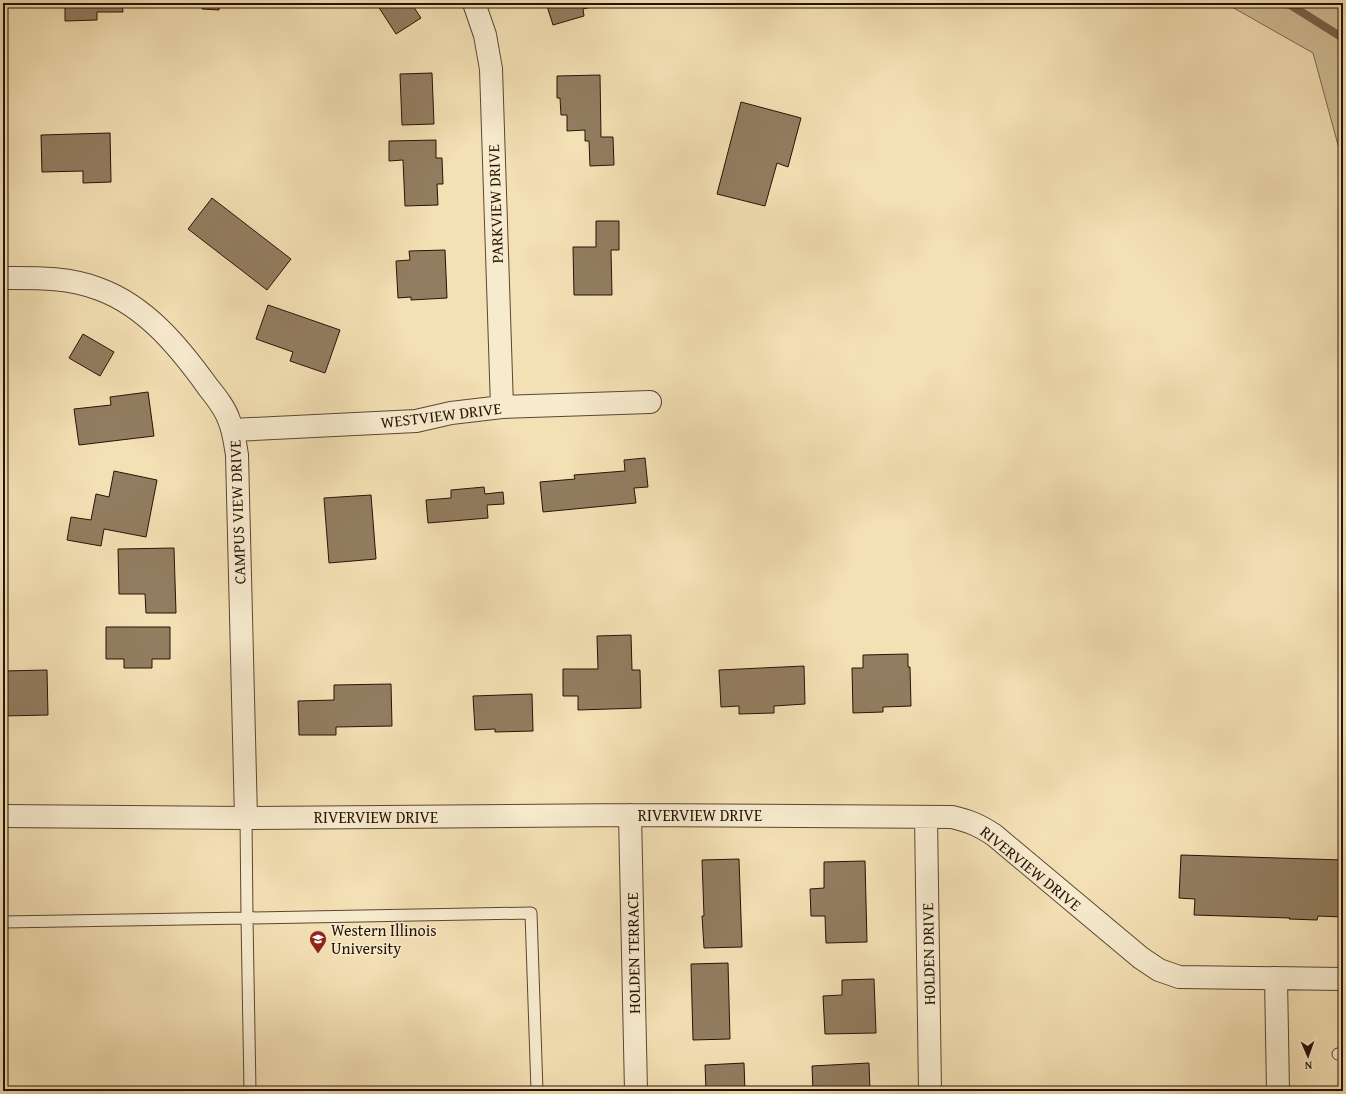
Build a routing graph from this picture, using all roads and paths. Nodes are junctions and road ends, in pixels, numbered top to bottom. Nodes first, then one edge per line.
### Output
1 (474, 3) edge
2 (3, 278) edge
3 (650, 402) dead end
4 (502, 407) junction
5 (232, 430) junction
6 (630, 814) junction
7 (3, 816) edge
8 (926, 817) junction
9 (246, 818) junction
10 (247, 918) junction
11 (3, 922) edge
12 (1276, 978) junction
13 (1343, 979) edge
14 (250, 1091) edge
15 (536, 1091) edge
16 (636, 1091) edge
17 (930, 1091) edge
18 (1278, 1091) edge

1 - 4 street, PARKVIEW DRIVE
2 - 5 street, CAMPUS VIEW DRIVE
3 - 4 street, WESTVIEW DRIVE
4 - 5 street, WESTVIEW DRIVE
5 - 9 street, CAMPUS VIEW DRIVE
6 - 8 street, RIVERVIEW DRIVE
6 - 9 street, RIVERVIEW DRIVE
6 - 16 street, HOLDEN TERRACE
7 - 9 street, RIVERVIEW DRIVE
8 - 12 street, RIVERVIEW DRIVE
8 - 17 street, HOLDEN DRIVE
9 - 10 lane
10 - 11 lane
10 - 14 lane
10 - 15 lane
12 - 13 street, RIVERVIEW DRIVE
12 - 18 street

